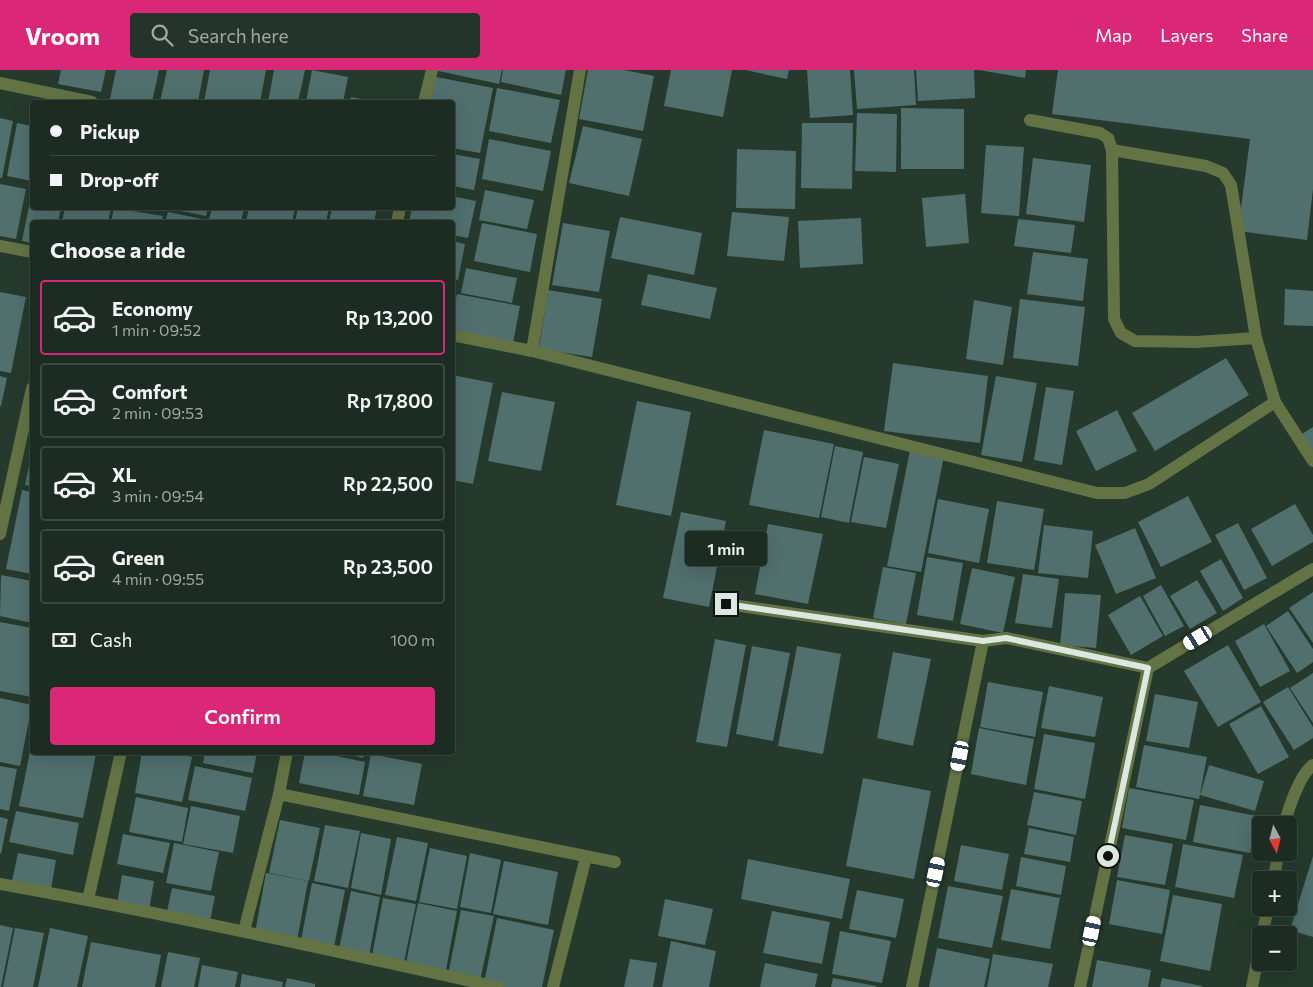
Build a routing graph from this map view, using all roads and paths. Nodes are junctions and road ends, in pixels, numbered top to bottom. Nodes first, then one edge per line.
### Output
1 (432, 70) edge
2 (580, 70) edge
3 (0, 83) edge
4 (82, 100) edge
5 (424, 100) edge
6 (1030, 120) dead end
7 (1112, 150) junction
8 (0, 246) edge
9 (30, 252) edge
10 (455, 336) edge
11 (1256, 338) junction
12 (532, 352) junction
13 (30, 397) edge
14 (1275, 402) junction
15 (1313, 461) edge
16 (0, 534) edge
17 (1313, 569) edge
18 (726, 604) dead end
19 (983, 641) junction
20 (1148, 668) junction
21 (120, 755) edge
22 (286, 755) edge
23 (1313, 765) edge
24 (279, 794) junction
25 (1287, 816) edge
26 (586, 857) junction
27 (615, 862) dead end
28 (0, 884) edge
29 (88, 900) junction
30 (244, 931) junction
31 (1255, 971) edge
32 (498, 987) edge
33 (553, 987) edge
34 (912, 987) edge
35 (1080, 987) edge
36 (1252, 987) edge

1 - 5 street
2 - 12 street
3 - 4 street
6 - 7 street
7 - 11 street
7 - 11 street
8 - 9 street
10 - 12 street
11 - 14 street
12 - 14 street
13 - 16 street
14 - 15 street
17 - 20 street
18 - 19 street
19 - 20 street
19 - 34 street
20 - 35 street
21 - 29 street
22 - 24 street
23 - 25 street
24 - 26 street
24 - 30 street
26 - 27 street
26 - 33 street
28 - 29 street
29 - 30 street
30 - 32 street
31 - 36 street

